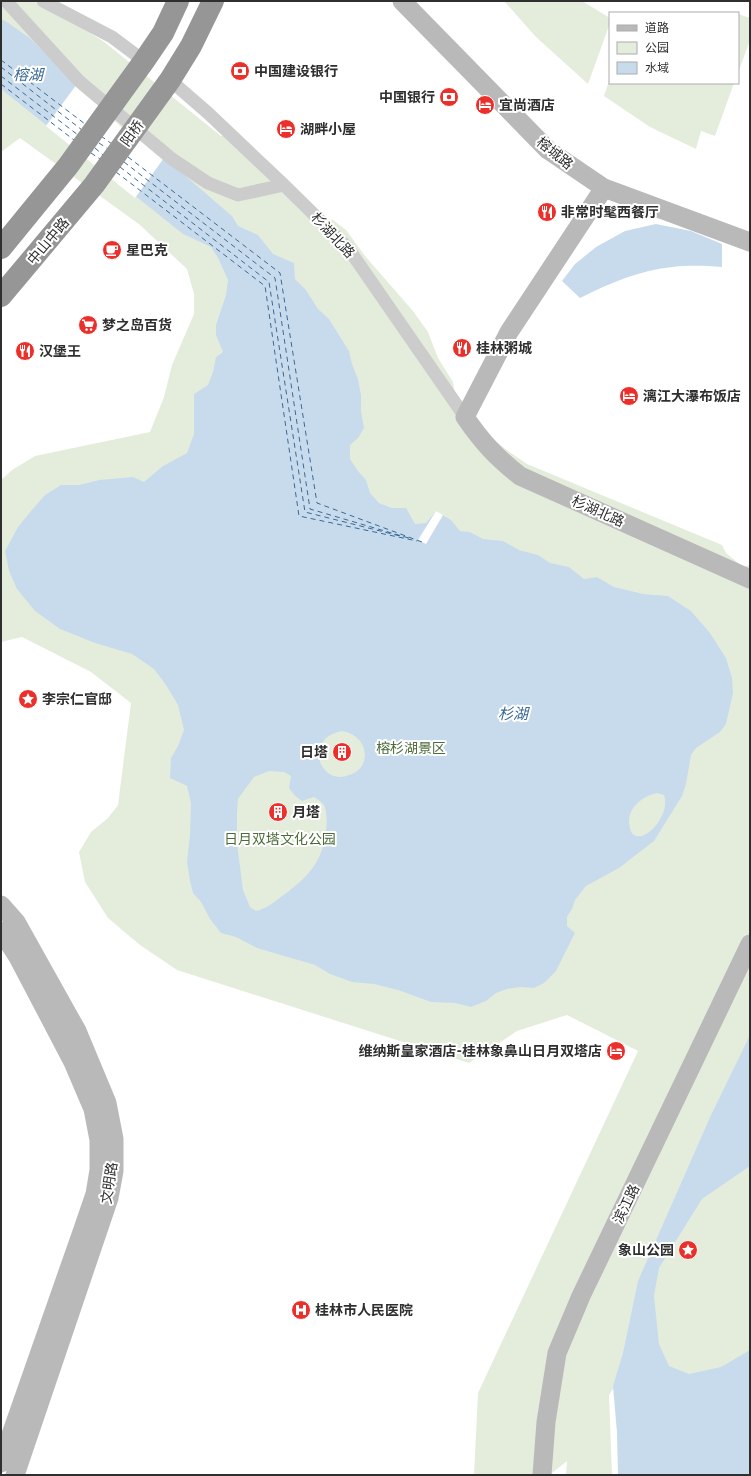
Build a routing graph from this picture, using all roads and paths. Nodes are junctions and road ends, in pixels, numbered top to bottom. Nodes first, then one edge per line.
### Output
1 (6, 1) edge
2 (43, 1) edge
3 (178, 1) edge
4 (212, 1) edge
5 (402, 1) edge
6 (144, 61) junction
7 (170, 80) junction
8 (94, 186) joint
9 (284, 186) junction
10 (604, 188) junction
11 (750, 242) edge
12 (1, 248) edge
13 (1, 296) edge
14 (464, 416) junction
15 (750, 578) edge
16 (1, 905) edge
17 (1, 931) edge
18 (750, 944) edge
19 (1, 1463) edge
20 (15, 1475) edge
21 (542, 1475) edge

1 - 9 street
2 - 6 street
3 - 6 highway
4 - 7 highway
5 - 10 street, 榕城路
6 - 12 highway
7 - 8 highway, 阳桥
7 - 9 street, 杉湖北路
8 - 13 highway, 中山中路
9 - 14 street, 杉湖北路
10 - 11 street, 榕城路
10 - 14 street
14 - 15 street, 杉湖北路
16 - 20 street, 文明路
17 - 19 street, 文明路
18 - 21 street, 滨江路

